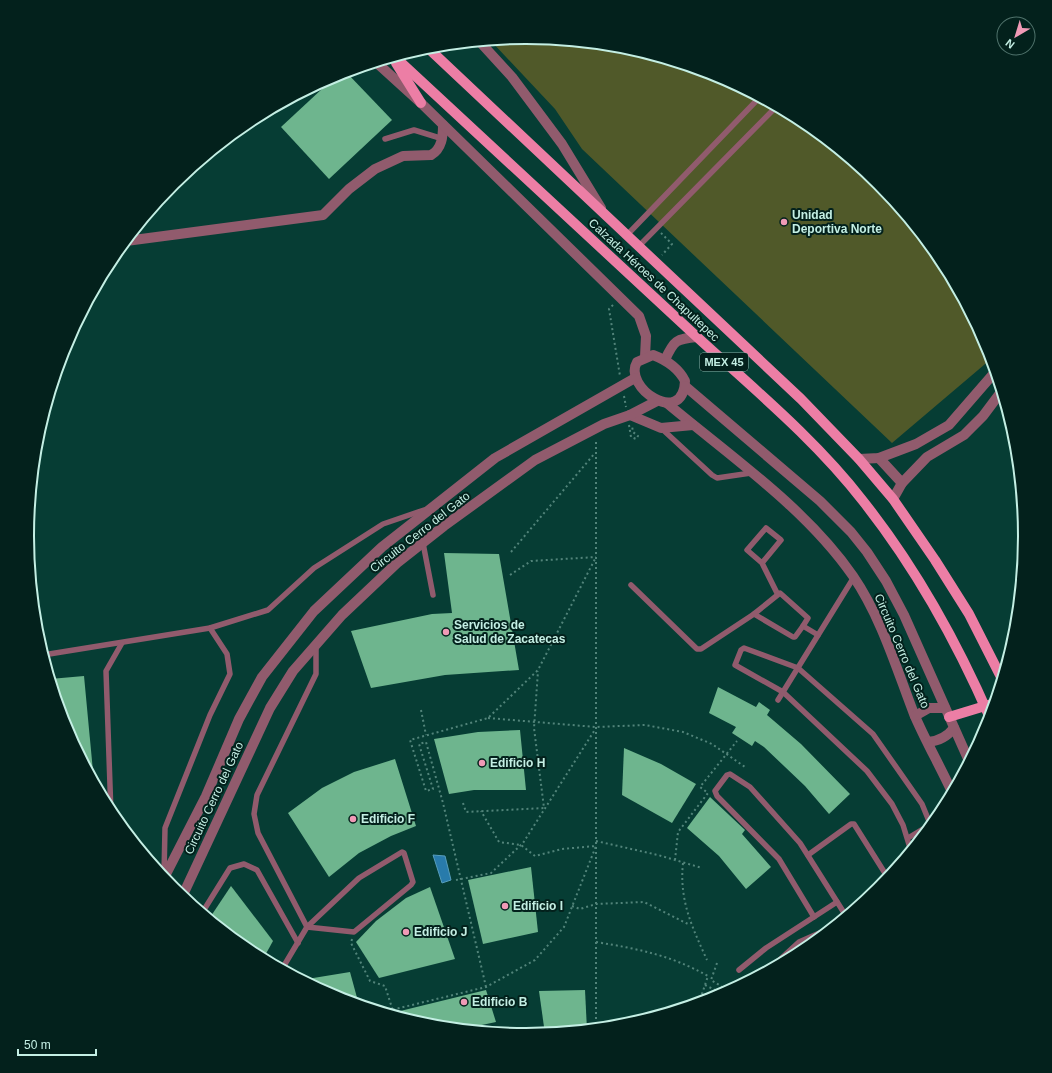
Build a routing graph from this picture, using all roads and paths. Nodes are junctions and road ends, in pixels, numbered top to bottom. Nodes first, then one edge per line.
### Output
1 (484, 47) edge
2 (433, 54) edge
3 (398, 61) edge
4 (396, 62) edge
5 (381, 67) edge
6 (756, 101) edge
7 (421, 103) junction
8 (773, 110) edge
9 (443, 124) junction
10 (385, 139) dead end
11 (443, 139) junction
12 (604, 213) junction
13 (659, 231) dead end
14 (627, 235) junction
15 (134, 240) edge
16 (639, 246) junction
17 (662, 255) dead end
18 (614, 304) dead end
19 (697, 337) junction
20 (645, 357) junction
21 (665, 360) junction
22 (991, 376) edge
23 (621, 377) dead end
24 (635, 378) junction
25 (685, 386) junction
26 (623, 393) dead end
27 (997, 397) edge
28 (657, 401) junction
29 (668, 404) junction
30 (628, 415) junction
31 (693, 425) junction
32 (661, 428) junction
33 (596, 429) junction
34 (631, 431) dead end
35 (916, 444) junction
36 (596, 452) junction
37 (927, 457) junction
38 (879, 458) junction
39 (859, 459) junction
40 (751, 473) junction
41 (902, 484) junction
42 (893, 499) junction
43 (432, 508) junction
44 (423, 543) junction
45 (511, 552) dead end
46 (596, 557) junction
47 (762, 563) junction
48 (510, 575) dead end
49 (854, 577) junction
50 (631, 585) dead end
51 (778, 593) junction
52 (433, 595) dead end
53 (754, 614) junction
54 (803, 626) junction
55 (210, 628) junction
56 (818, 635) junction
57 (122, 643) junction
58 (316, 644) junction
59 (49, 654) edge
60 (798, 668) junction
61 (538, 670) junction
62 (999, 672) edge
63 (783, 692) junction
64 (778, 700) dead end
65 (988, 705) edge
66 (421, 710) dead end
67 (986, 710) edge
68 (947, 712) junction
69 (915, 716) junction
70 (488, 718) junction
71 (535, 720) junction
72 (596, 727) junction
73 (954, 728) junction
74 (426, 735) junction
75 (737, 741) dead end
76 (928, 742) junction
77 (726, 754) junction
78 (966, 755) edge
79 (746, 767) dead end
80 (950, 787) edge
81 (110, 799) edge
82 (463, 803) dead end
83 (544, 808) junction
84 (481, 811) junction
85 (929, 818) edge
86 (919, 831) edge
87 (908, 838) junction
88 (596, 841) junction
89 (909, 844) edge
90 (521, 845) junction
91 (596, 846) junction
92 (808, 855) junction
93 (675, 860) junction
94 (683, 863) junction
95 (702, 868) dead end
96 (164, 870) edge
97 (167, 872) edge
98 (885, 873) edge
99 (461, 879) junction
100 (456, 880) dead end
101 (185, 890) edge
102 (837, 902) junction
103 (596, 904) junction
104 (571, 906) junction
105 (205, 908) edge
106 (843, 912) edge
107 (814, 917) junction
108 (690, 925) junction
109 (307, 927) junction
110 (354, 932) junction
111 (814, 935) edge
112 (596, 942) junction
113 (298, 943) junction
114 (785, 955) edge
115 (707, 960) dead end
116 (717, 963) dead end
117 (284, 965) edge
118 (739, 970) dead end
119 (705, 984) junction
120 (486, 987) junction
121 (723, 987) edge
122 (716, 990) edge
123 (701, 996) edge
124 (392, 1010) edge
125 (393, 1010) edge
126 (596, 1023) edge

1 - 12 street
2 - 12 main road, Calzada Héroes de Chapultepec / MEX 45
3 - 19 main road, Calzada Héroes de Chapultepec / MEX 45
4 - 7 main road
5 - 7 street
6 - 14 lane
7 - 9 street
8 - 16 lane
9 - 11 street
9 - 20 street
10 - 11 lane
11 - 15 street
12 - 14 main road, Calzada Héroes de Chapultepec / MEX 45
13 - 17 path
14 - 16 main road, Calzada Héroes de Chapultepec / MEX 45
16 - 39 main road, Calzada Héroes de Chapultepec / MEX 45
18 - 23 path
19 - 21 street
19 - 67 main road, Calzada Héroes de Chapultepec / MEX 45
20 - 21 street
20 - 24 street
21 - 25 street
22 - 35 street
24 - 28 street
24 - 43 street, Circuito Cerro del Gato
25 - 29 street
25 - 68 street, Circuito Cerro del Gato
26 - 30 path
27 - 37 street
28 - 29 street
28 - 30 street, Circuito Cerro del Gato
29 - 31 street, Circuito Cerro del Gato
30 - 32 street
30 - 33 street, Circuito Cerro del Gato
30 - 34 path
31 - 32 street
31 - 40 street, Circuito Cerro del Gato
32 - 40 lane
33 - 36 path
33 - 44 street, Circuito Cerro del Gato
35 - 37 street
35 - 38 street
36 - 45 path
36 - 46 path
37 - 41 street
38 - 39 street
38 - 41 street
39 - 42 main road, Calzada Héroes de Chapultepec / MEX 45
40 - 49 street, Circuito Cerro del Gato
41 - 42 street
42 - 62 main road, Calzada Héroes de Chapultepec / MEX 45
43 - 55 lane
43 - 97 street, Circuito Cerro del Gato
44 - 52 lane
44 - 58 street, Circuito Cerro del Gato
46 - 48 path
46 - 61 path
46 - 72 path
47 - 47 lane
47 - 51 lane
49 - 56 lane
49 - 69 street, Circuito Cerro del Gato
50 - 53 lane
51 - 53 lane
51 - 54 lane
53 - 54 lane
54 - 56 lane
55 - 57 lane
55 - 96 lane
56 - 60 lane
57 - 59 lane
57 - 81 lane
58 - 101 street, Circuito Cerro del Gato
58 - 109 lane
60 - 63 lane
60 - 63 lane
60 - 85 lane
61 - 70 path
61 - 71 path
63 - 64 lane
63 - 87 lane
65 - 68 main road
66 - 74 path
68 - 69 street
68 - 73 street, Circuito Cerro del Gato
69 - 76 street, Circuito Cerro del Gato
70 - 71 path
70 - 74 path
71 - 72 path
71 - 83 path
72 - 77 path
72 - 83 path
72 - 88 path
73 - 76 street
73 - 78 street, Circuito Cerro del Gato
74 - 99 path
75 - 77 path
76 - 80 street, Circuito Cerro del Gato
77 - 79 path
77 - 93 path
82 - 84 path
83 - 84 path
83 - 90 path
84 - 90 path
86 - 87 lane
87 - 89 lane
88 - 91 path
88 - 93 path
90 - 91 path
90 - 99 path
91 - 103 path
91 - 104 path
92 - 98 lane
92 - 102 lane
92 - 107 lane
93 - 94 path
94 - 95 path
94 - 108 path
99 - 100 path
99 - 120 path
102 - 106 lane
102 - 107 lane
103 - 104 path
103 - 108 path
103 - 112 path
104 - 120 path
105 - 113 lane
107 - 118 lane
108 - 115 path
109 - 110 lane
109 - 110 lane
109 - 113 lane
110 - 125 path
111 - 114 lane
112 - 119 path
112 - 126 path
113 - 117 lane
116 - 121 path
119 - 122 path
119 - 123 path
120 - 124 path

